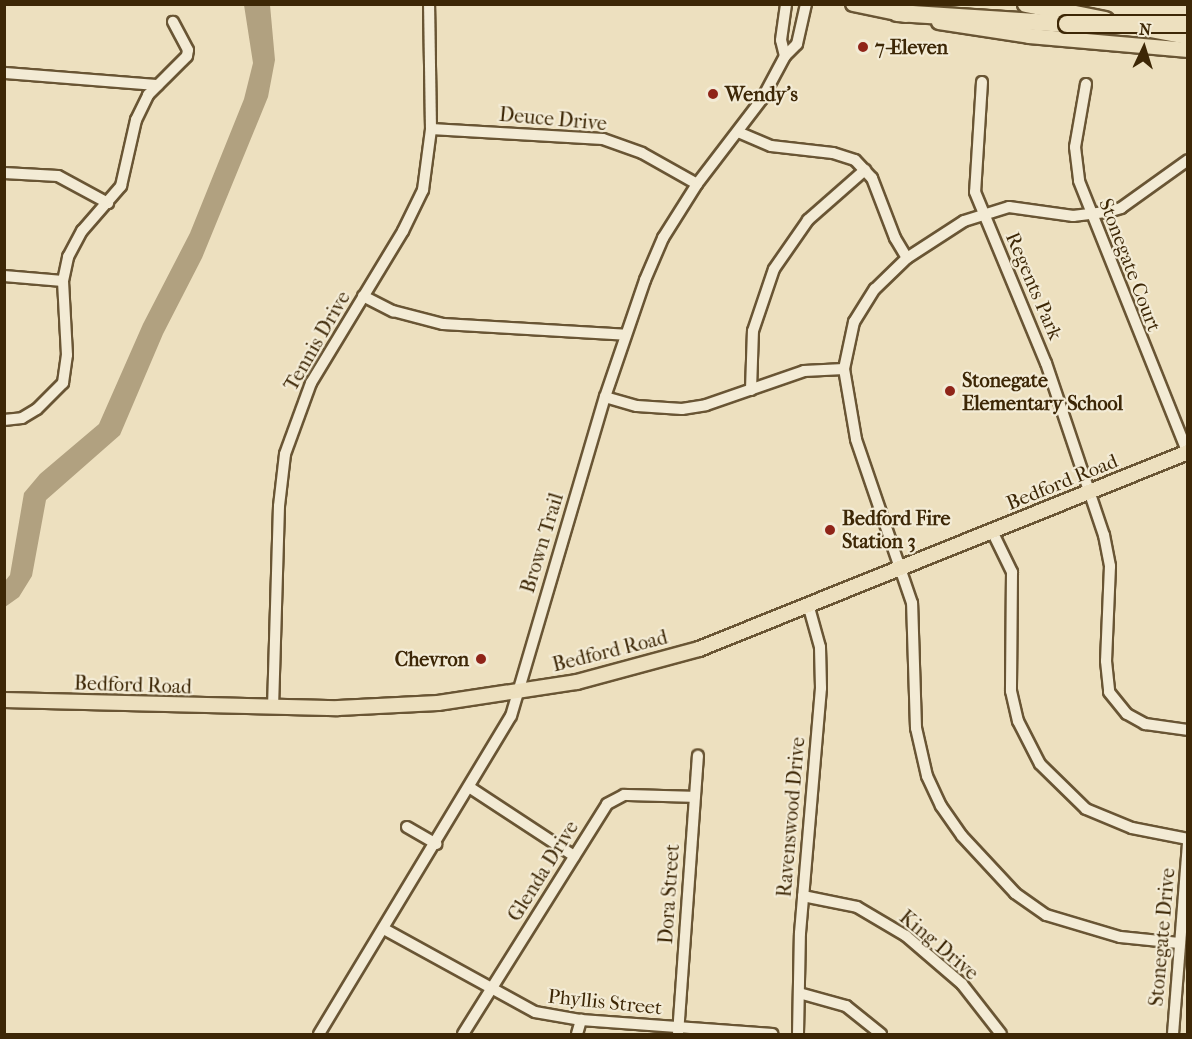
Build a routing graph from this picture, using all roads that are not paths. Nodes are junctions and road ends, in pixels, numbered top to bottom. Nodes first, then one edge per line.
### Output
1 (429, 4) edge
2 (786, 4) edge
3 (806, 4) edge
4 (853, 4) edge
5 (1026, 4) edge
6 (897, 13) junction
7 (173, 22) dead end
8 (1188, 24) edge
9 (1188, 36) edge
10 (1188, 50) edge
11 (785, 56) junction
12 (4, 73) edge
13 (982, 82) dead end
14 (1086, 84) dead end
15 (158, 85) junction
16 (431, 129) junction
17 (738, 132) junction
18 (1188, 160) edge
19 (866, 170) junction
20 (4, 173) edge
21 (697, 184) junction
22 (108, 203) junction
23 (983, 213) junction
24 (1091, 214) junction
25 (907, 258) junction
26 (4, 276) edge
27 (63, 281) junction
28 (363, 296) junction
29 (626, 335) junction
30 (844, 369) junction
31 (751, 390) junction
32 (605, 397) junction
33 (4, 420) edge
34 (1187, 453) edge
35 (1090, 491) junction
36 (992, 531) junction
37 (900, 568) junction
38 (808, 604) junction
39 (520, 692) junction
40 (4, 699) edge
41 (273, 708) junction
42 (1188, 730) edge
43 (698, 756) dead end
44 (469, 787) junction
45 (694, 797) junction
46 (407, 827) dead end
47 (1188, 840) edge
48 (436, 844) junction
49 (573, 856) junction
50 (803, 896) junction
51 (384, 929) junction
52 (1179, 943) junction
53 (492, 990) junction
54 (799, 993) junction
55 (581, 1020) junction
56 (678, 1031) edge
57 (319, 1035) edge
58 (463, 1035) edge
59 (577, 1035) edge
60 (772, 1035) edge
61 (798, 1035) edge
62 (881, 1035) edge
63 (1001, 1035) edge
64 (1173, 1035) edge

1 - 16 street, Tennis Drive
2 - 11 street
3 - 11 street, Brown Trail
4 - 6 main road
5 - 9 highway
6 - 8 highway, bridge
6 - 10 main road
7 - 15 street
11 - 17 street, Brown Trail
12 - 15 street
13 - 23 street, Regents Park
14 - 24 street, Stonegate Court
15 - 22 street
16 - 21 street, Deuce Drive
16 - 28 street, Tennis Drive
17 - 19 street
17 - 21 street, Brown Trail
18 - 24 street
19 - 25 street
19 - 31 street
20 - 22 street
21 - 29 street, Brown Trail
22 - 27 street
23 - 24 street
23 - 25 street
23 - 35 street, Regents Park
24 - 34 street, Stonegate Court
25 - 30 street
26 - 27 street
27 - 33 street
28 - 29 street
28 - 41 street, Tennis Drive
29 - 32 street, Brown Trail
30 - 31 street
30 - 37 street
31 - 32 street
32 - 39 street, Brown Trail
34 - 35 main road, Bedford Road
35 - 36 main road, Bedford Road
35 - 42 street, Regents Park
36 - 37 main road, Bedford Road
36 - 47 street
37 - 38 main road, Bedford Road
37 - 52 street
38 - 39 main road, Bedford Road
38 - 50 street, Ravenswood Drive
39 - 41 main road, Bedford Road
39 - 44 street, Brown Trail
40 - 41 main road, Bedford Road
43 - 45 street, Dora Street
44 - 48 street, Brown Trail
44 - 49 street
45 - 49 street, Glenda Drive
45 - 56 street, Dora Street
46 - 48 street
47 - 52 street, Stonegate Drive
48 - 51 street, Brown Trail
49 - 53 street, Glenda Drive
50 - 54 street, Ravenswood Drive
50 - 63 street, King Drive
51 - 53 street, Phyllis Street
51 - 57 street, Brown Trail
52 - 64 street, Stonegate Drive
53 - 55 street, Phyllis Street
53 - 58 street, Glenda Drive
54 - 61 street, Ravenswood Drive
54 - 62 street
55 - 56 street, Phyllis Street
55 - 59 street
56 - 60 street, Phyllis Street

